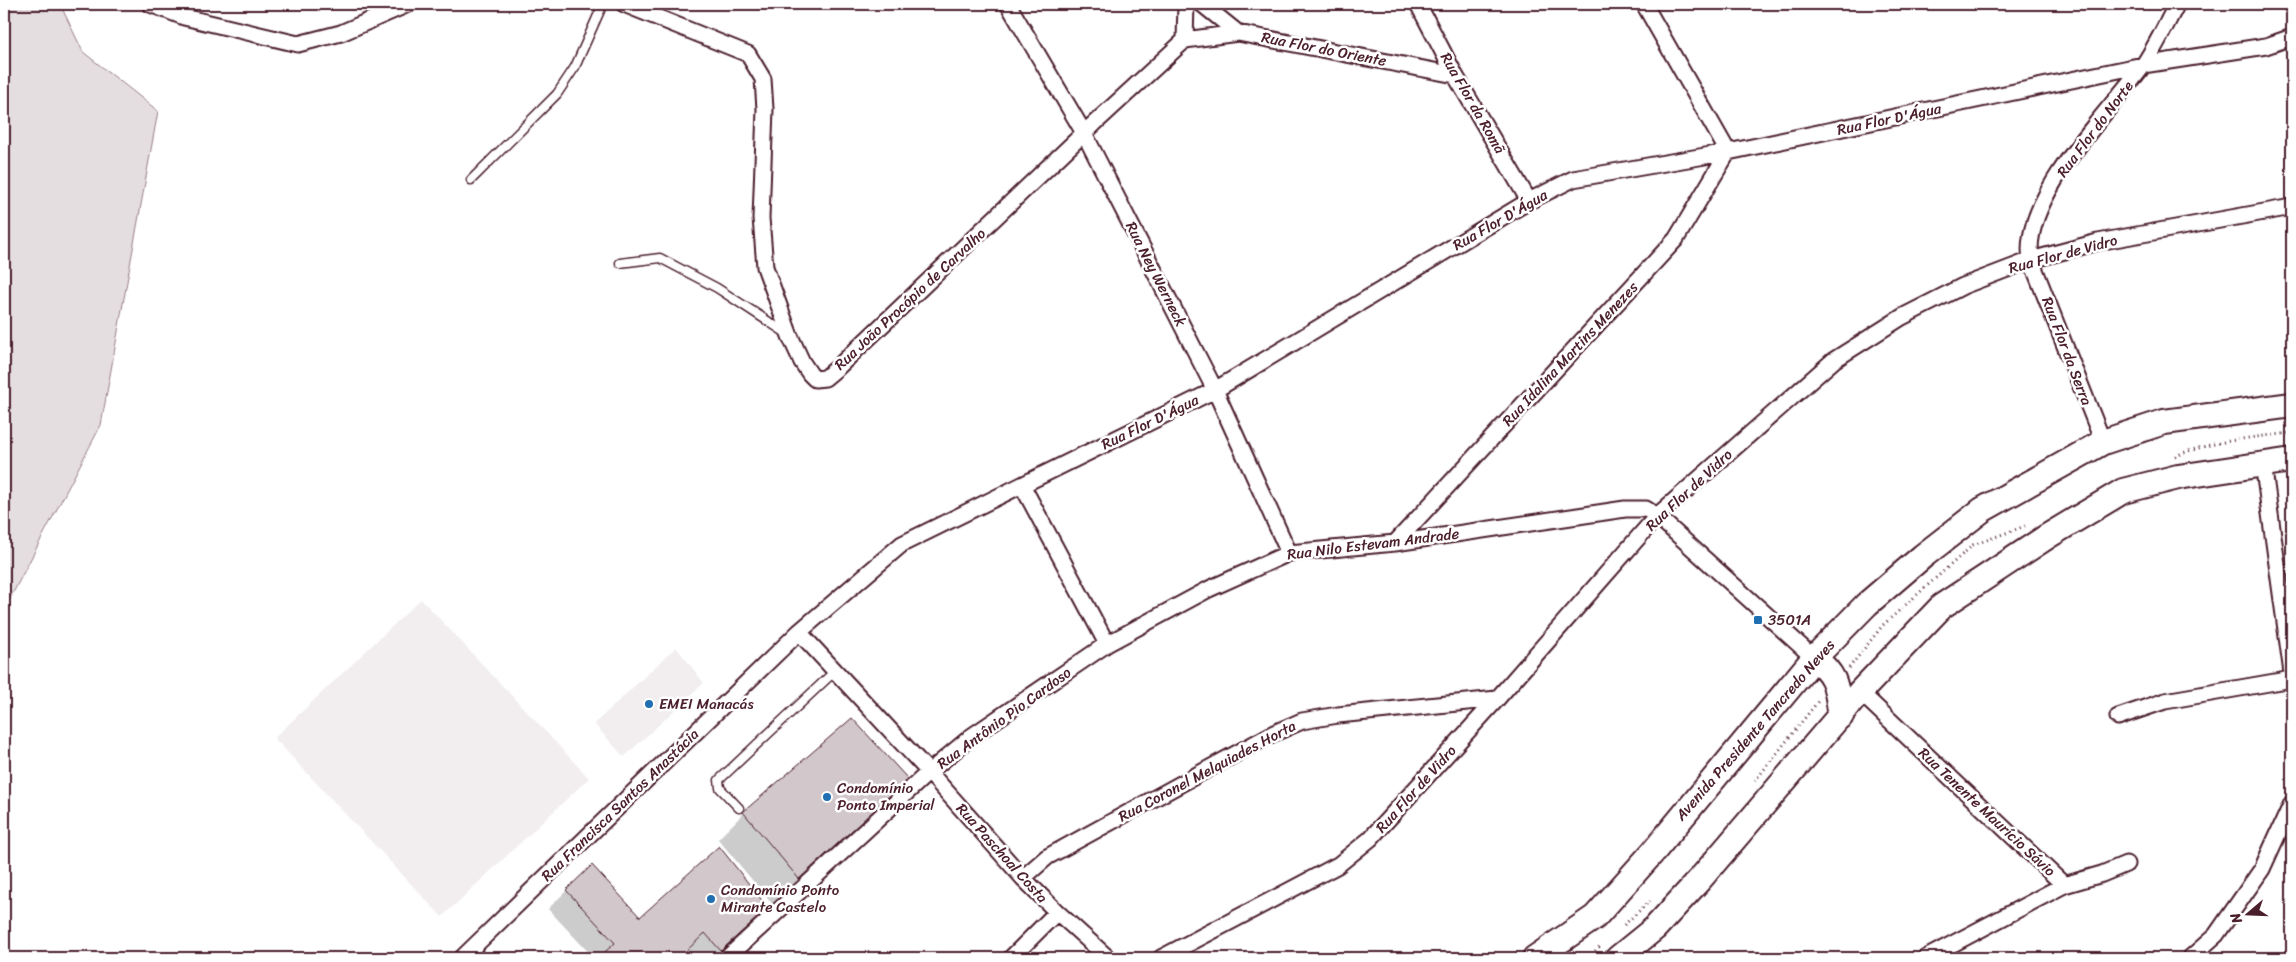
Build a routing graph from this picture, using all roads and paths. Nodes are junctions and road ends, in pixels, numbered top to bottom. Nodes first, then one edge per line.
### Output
1 (150, 4) edge
2 (408, 4) edge
3 (603, 4) edge
4 (624, 4) edge
5 (1008, 4) edge
6 (1186, 4) edge
7 (1202, 4) edge
8 (1418, 4) edge
9 (1644, 4) edge
10 (2177, 4) edge
11 (1238, 32) junction
12 (2292, 37) edge
13 (1185, 40) junction
14 (2142, 66) junction
15 (1455, 75) junction
16 (1084, 133) junction
17 (1728, 152) junction
18 (470, 180) dead end
19 (1530, 202) junction
20 (2292, 207) edge
21 (2031, 260) junction
22 (620, 263) dead end
23 (790, 336) junction
24 (1215, 390) junction
25 (2292, 405) edge
26 (2103, 442) junction
27 (2292, 460) edge
28 (2263, 463) junction
29 (1022, 485) junction
30 (1657, 516) junction
31 (1395, 543) junction
32 (1289, 553) junction
33 (799, 632) junction
34 (1107, 644) junction
35 (1814, 658) junction
36 (835, 671) junction
37 (2292, 673) edge
38 (2292, 679) edge
39 (1860, 692) junction
40 (1497, 699) junction
41 (1840, 716) junction
42 (2118, 717) dead end
43 (929, 772) junction
44 (2292, 803) edge
45 (739, 808) dead end
46 (2126, 864) dead end
47 (1023, 878) junction
48 (2064, 885) junction
49 (1056, 912) junction
50 (1595, 917) junction
51 (1929, 957) edge
52 (462, 958) edge
53 (727, 958) edge
54 (1011, 958) edge
55 (1108, 958) edge
56 (1161, 958) edge
57 (1535, 958) edge
58 (1555, 958) edge
59 (1618, 958) edge
60 (2190, 958) edge

1 - 2 street
3 - 18 lane
4 - 23 street, Rua João Procópio de Carvalho
5 - 16 street, Rua Ney Werneck
6 - 13 street
7 - 11 street, Rua Flor do Oriente
8 - 15 street, Rua Flor da Romã
9 - 17 street
10 - 14 street, Rua Flor do Norte
11 - 13 street
11 - 15 street, Rua Flor do Oriente
12 - 14 street, Rua Flor D'Água
13 - 16 street
14 - 17 street, Rua Flor D'Água
14 - 21 street, Rua Flor do Norte
15 - 19 street, Rua Flor da Romã
16 - 23 street, Rua João Procópio de Carvalho
16 - 24 street, Rua Ney Werneck
17 - 19 street, Rua Flor D'Água
17 - 31 street, Rua Idalina Martins Menezes
19 - 24 street, Rua Flor D'Água
20 - 21 street, Rua Flor de Vidro
21 - 26 street, Rua Flor da Serra
21 - 30 street, Rua Flor de Vidro
22 - 23 lane
24 - 29 street, Rua Flor D'Água
24 - 32 street, Rua Ney Werneck
25 - 26 main road, Avenida Presidente Tancredo Neves
26 - 35 main road, Avenida Presidente Tancredo Neves
27 - 28 main road
28 - 37 street
28 - 39 main road
29 - 33 street, Rua Flor D'Água
29 - 34 street
30 - 31 street, Rua Nilo Estevam Andrade
30 - 35 street
30 - 40 street, Rua Flor de Vidro
31 - 32 street, Rua Nilo Estevam Andrade
32 - 34 street, Rua Nilo Estevam Andrade
33 - 36 street, Rua Paschoal Costa
33 - 52 street, Rua Francisca Santos Anastácia
34 - 43 street, Rua Antônio Pio Cardoso
35 - 41 main road
35 - 50 main road, Avenida Presidente Tancredo Neves
36 - 43 street, Rua Paschoal Costa
36 - 45 lane
38 - 42 street
39 - 41 main road
39 - 48 street, Rua Tenente Maurício Sávio
40 - 47 street, Rua Coronel Melquiades Horta
40 - 56 street, Rua Flor de Vidro
41 - 59 main road
43 - 47 street, Rua Paschoal Costa
43 - 53 street, Rua Antônio Pio Cardoso
44 - 60 street
46 - 48 street
47 - 49 street, Rua Paschoal Costa
48 - 51 street, Rua Tenente Maurício Sávio
49 - 54 street
49 - 55 street, Rua Paschoal Costa
50 - 57 main road, Avenida Presidente Tancredo Neves
50 - 58 main road

